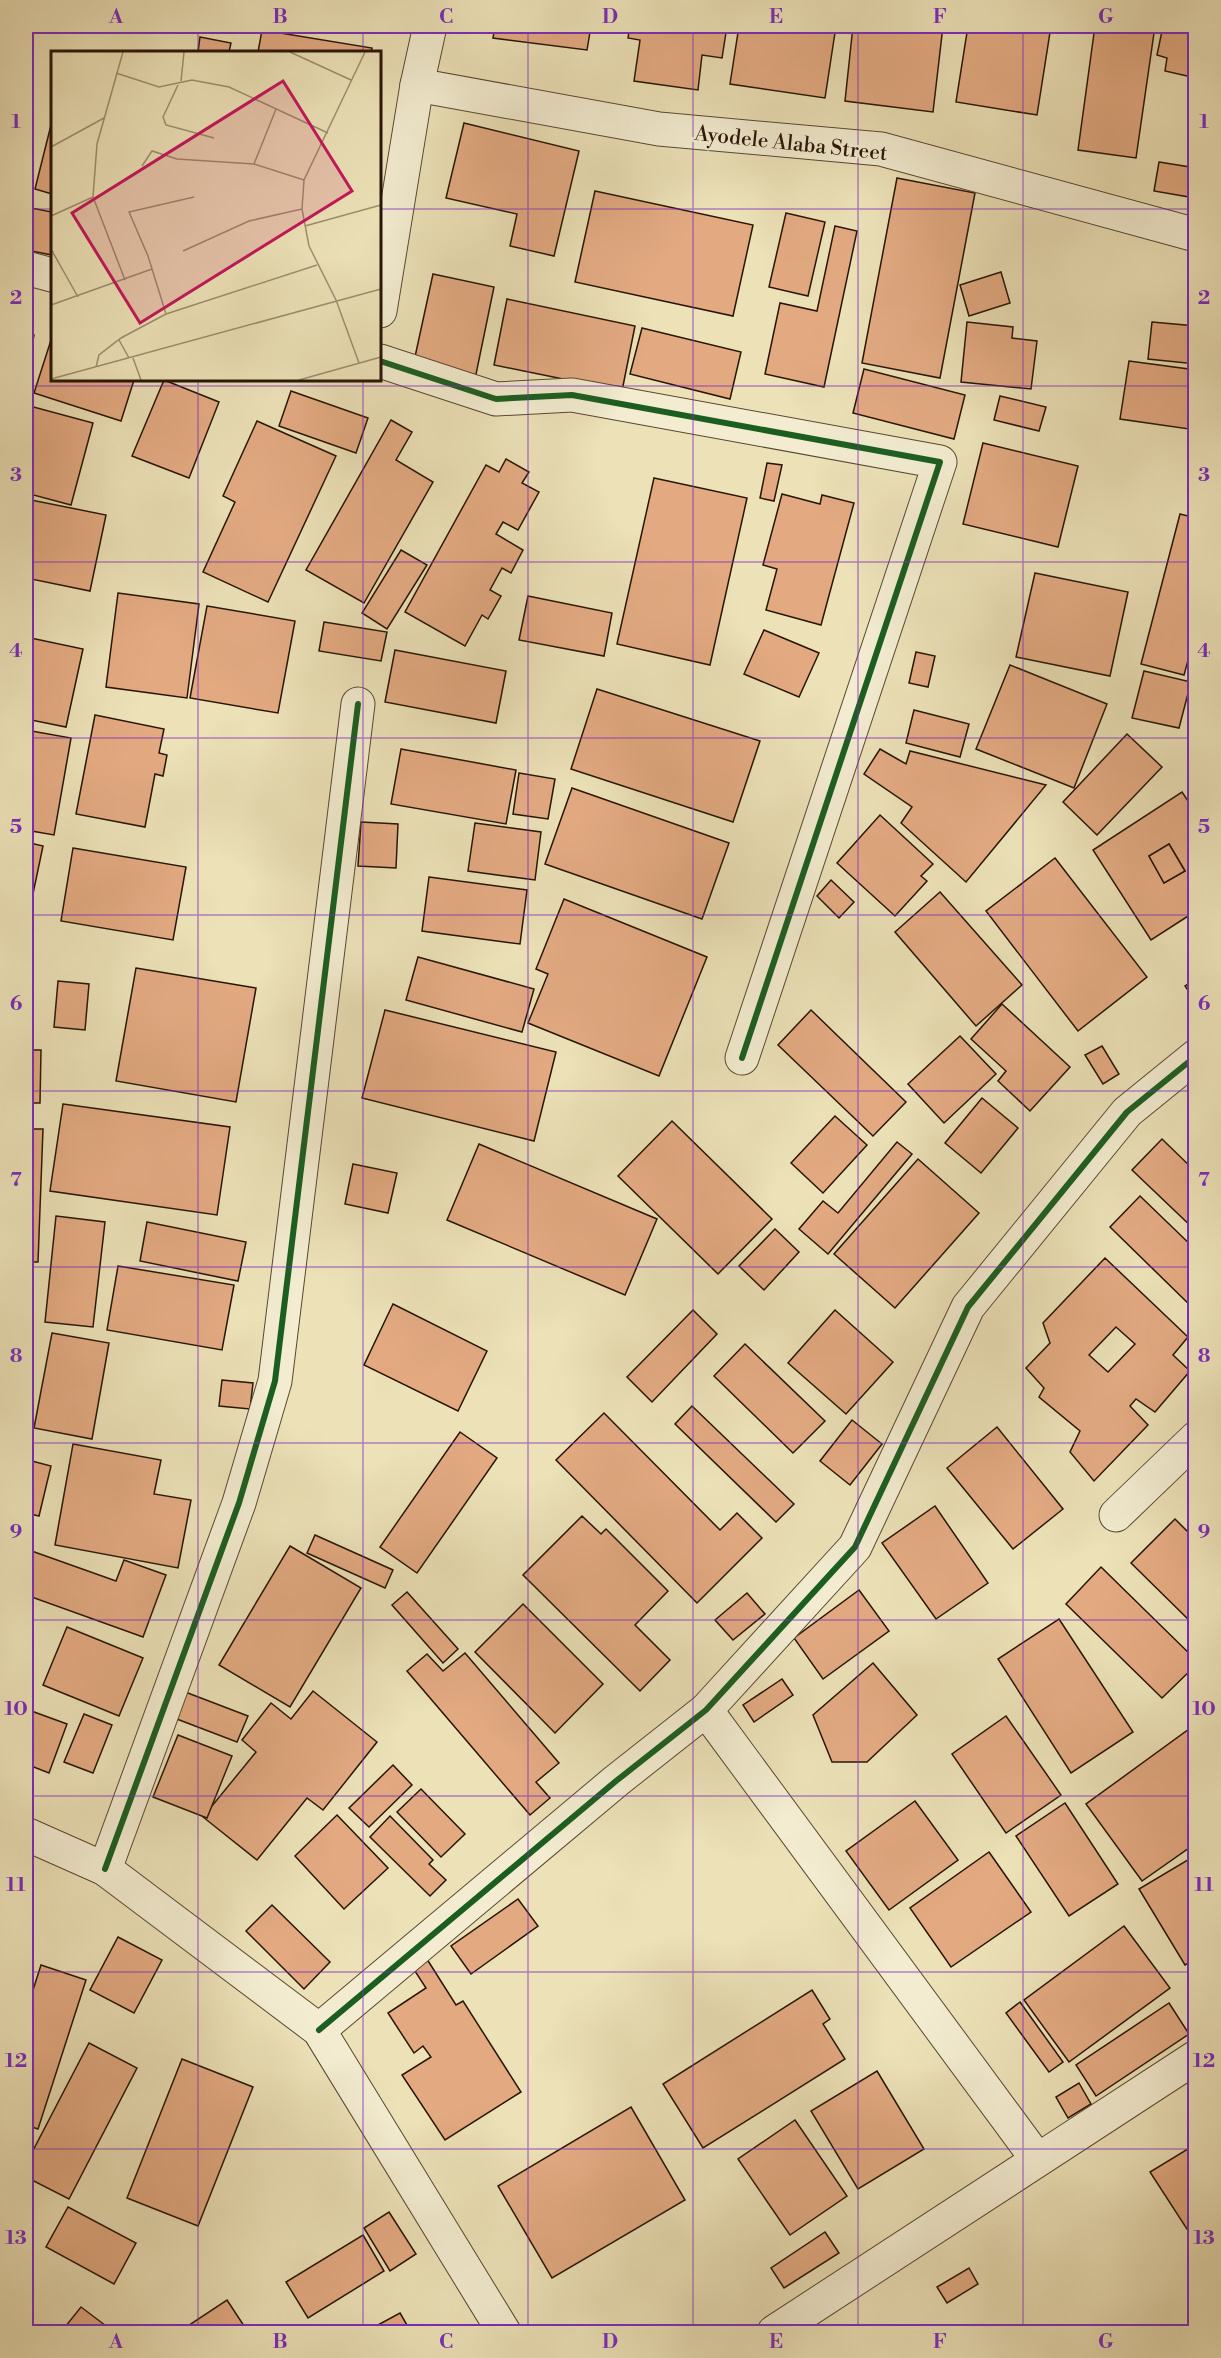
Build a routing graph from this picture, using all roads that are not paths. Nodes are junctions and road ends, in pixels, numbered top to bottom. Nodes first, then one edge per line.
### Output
1 (430, 26) edge
2 (417, 85) junction
3 (1196, 235) edge
4 (26, 268) edge
5 (51, 275) edge
6 (381, 305) edge
7 (381, 361) edge
8 (358, 704) dead end
9 (1196, 1056) edge
10 (742, 1058) dead end
11 (1196, 1437) edge
12 (1116, 1515) dead end
13 (706, 1710) junction
14 (26, 1834) edge
15 (105, 1869) junction
16 (319, 2030) junction
17 (1196, 2057) edge
18 (1037, 2159) junction
19 (504, 2332) edge
20 (774, 2332) edge

1 - 2 street
2 - 3 street, Ayodele Alaba Street
2 - 6 street
4 - 5 street
7 - 10 street
8 - 15 street
9 - 13 street
11 - 12 street
13 - 16 street
13 - 18 street
14 - 15 street
15 - 16 street
16 - 19 street
17 - 18 street
18 - 20 street

